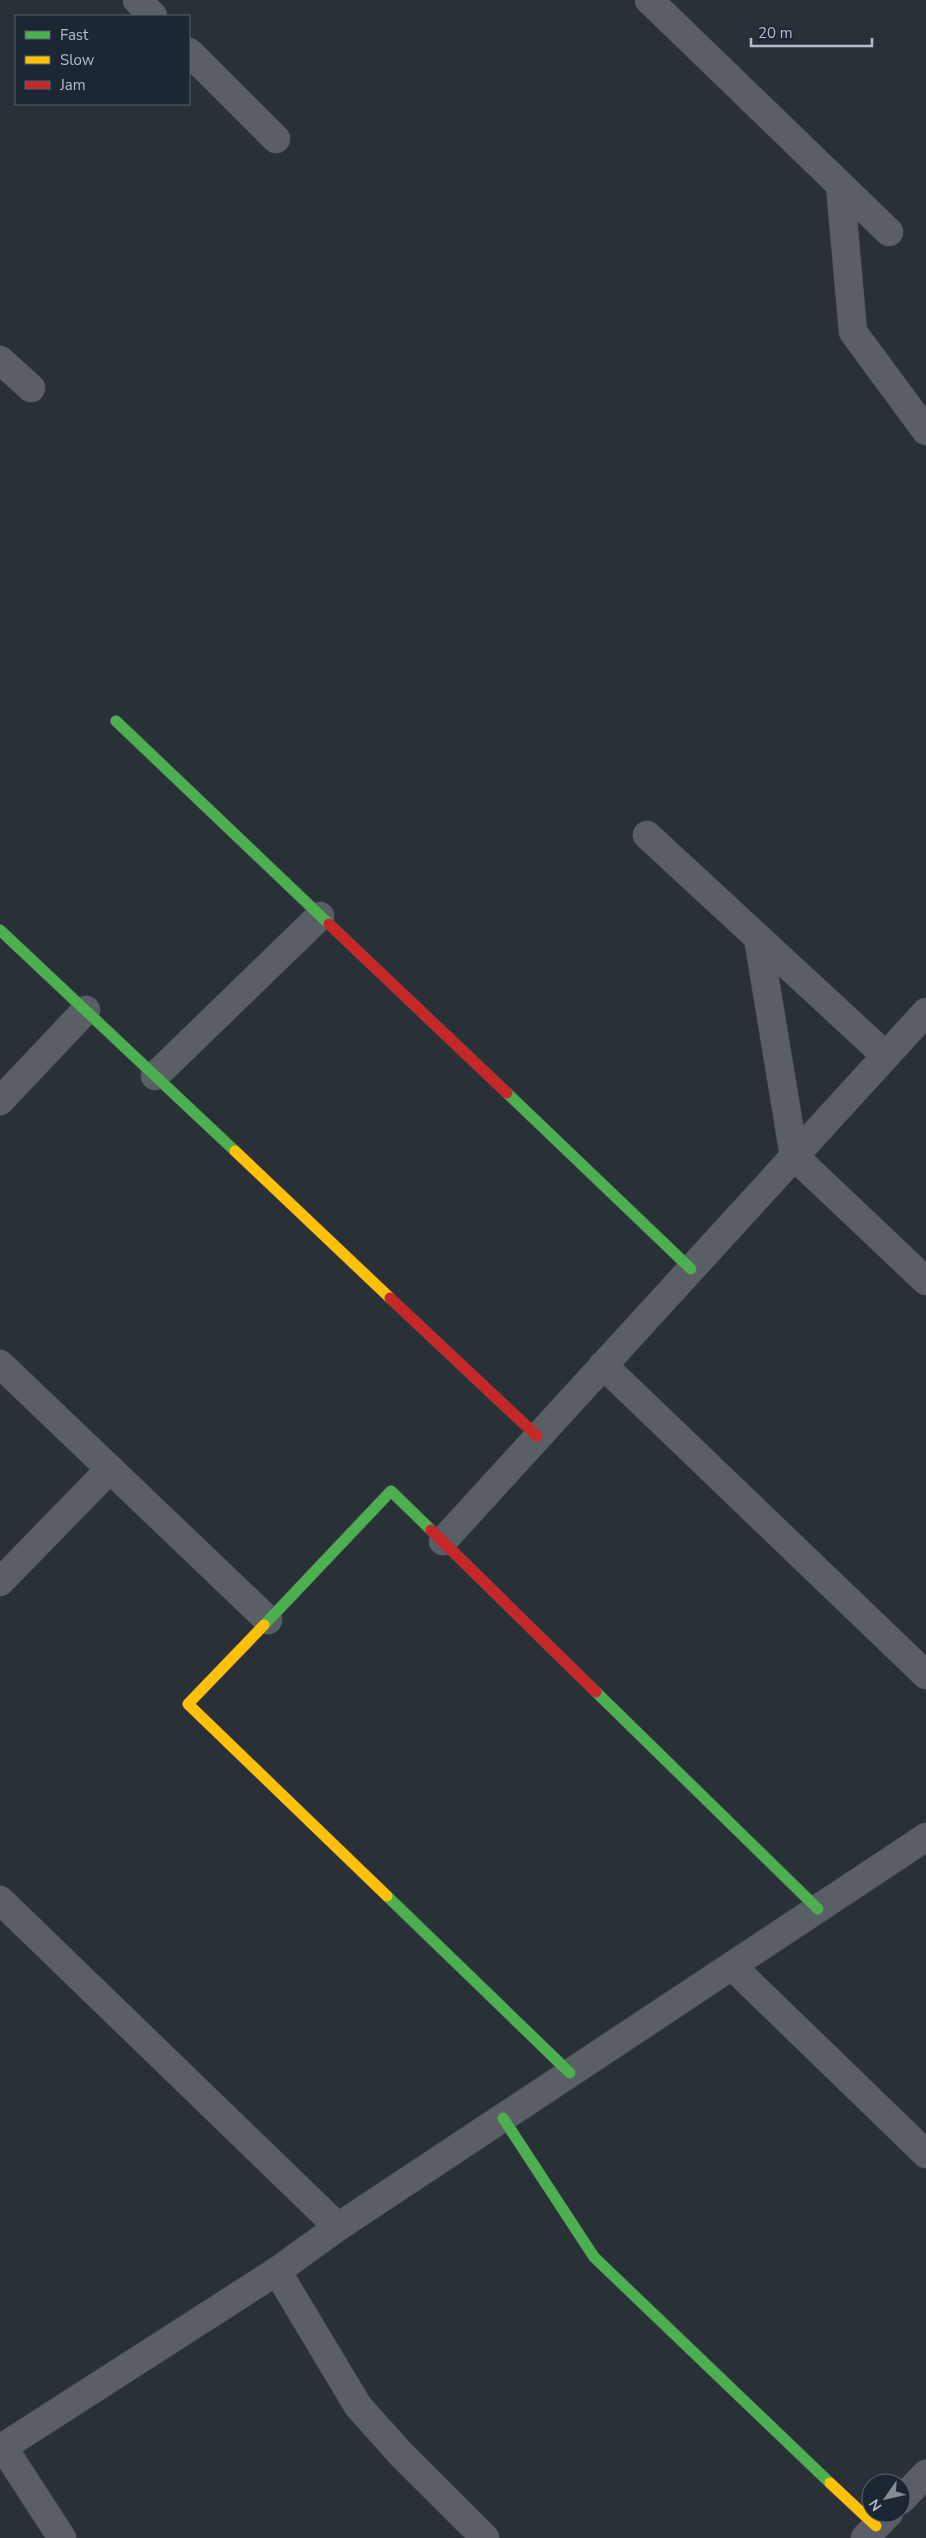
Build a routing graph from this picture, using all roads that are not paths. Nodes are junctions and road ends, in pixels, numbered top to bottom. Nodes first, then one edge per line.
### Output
1 (137, 0) edge
2 (649, 0) edge
3 (152, 15) edge
4 (190, 53) edge
5 (276, 139) dead end
6 (840, 185) junction
7 (889, 232) dead end
8 (0, 360) edge
9 (31, 388) dead end
10 (926, 431) edge
11 (116, 721) dead end
12 (647, 835) dead end
13 (320, 916) junction
14 (0, 930) edge
15 (758, 938) junction
16 (86, 1010) junction
17 (926, 1012) edge
18 (886, 1056) junction
19 (155, 1076) junction
20 (0, 1101) edge
21 (794, 1156) junction
22 (691, 1269) junction
23 (926, 1281) edge
24 (0, 1364) edge
25 (603, 1365) junction
26 (537, 1436) junction
27 (110, 1469) junction
28 (443, 1541) junction
29 (0, 1582) edge
30 (268, 1620) junction
31 (926, 1675) edge
32 (926, 1837) edge
33 (0, 1900) edge
34 (818, 1909) junction
35 (732, 1966) junction
36 (570, 2074) junction
37 (503, 2118) junction
38 (926, 2154) edge
39 (338, 2227) junction
40 (277, 2271) junction
41 (1, 2448) edge
42 (926, 2474) edge
43 (911, 2490) edge
44 (876, 2526) edge
45 (62, 2538) edge
46 (485, 2538) edge

1 - 3 street
2 - 6 street
4 - 5 street
6 - 7 street
6 - 10 street
8 - 9 street
11 - 13 street
12 - 15 street
13 - 19 street
13 - 22 street
14 - 16 street
15 - 18 street
15 - 21 street
16 - 19 street
16 - 20 street
17 - 18 street
18 - 21 street
19 - 26 street
21 - 22 street
21 - 23 street
22 - 25 street
24 - 27 street
25 - 26 street
25 - 31 street
26 - 28 street
27 - 29 street
27 - 30 street
28 - 30 street
28 - 34 street
30 - 36 street
32 - 34 street
33 - 39 street
34 - 35 street
35 - 36 street
35 - 38 street
36 - 37 street
37 - 39 street
37 - 44 street
39 - 40 street
40 - 41 street
40 - 46 street
41 - 45 street
42 - 43 street

